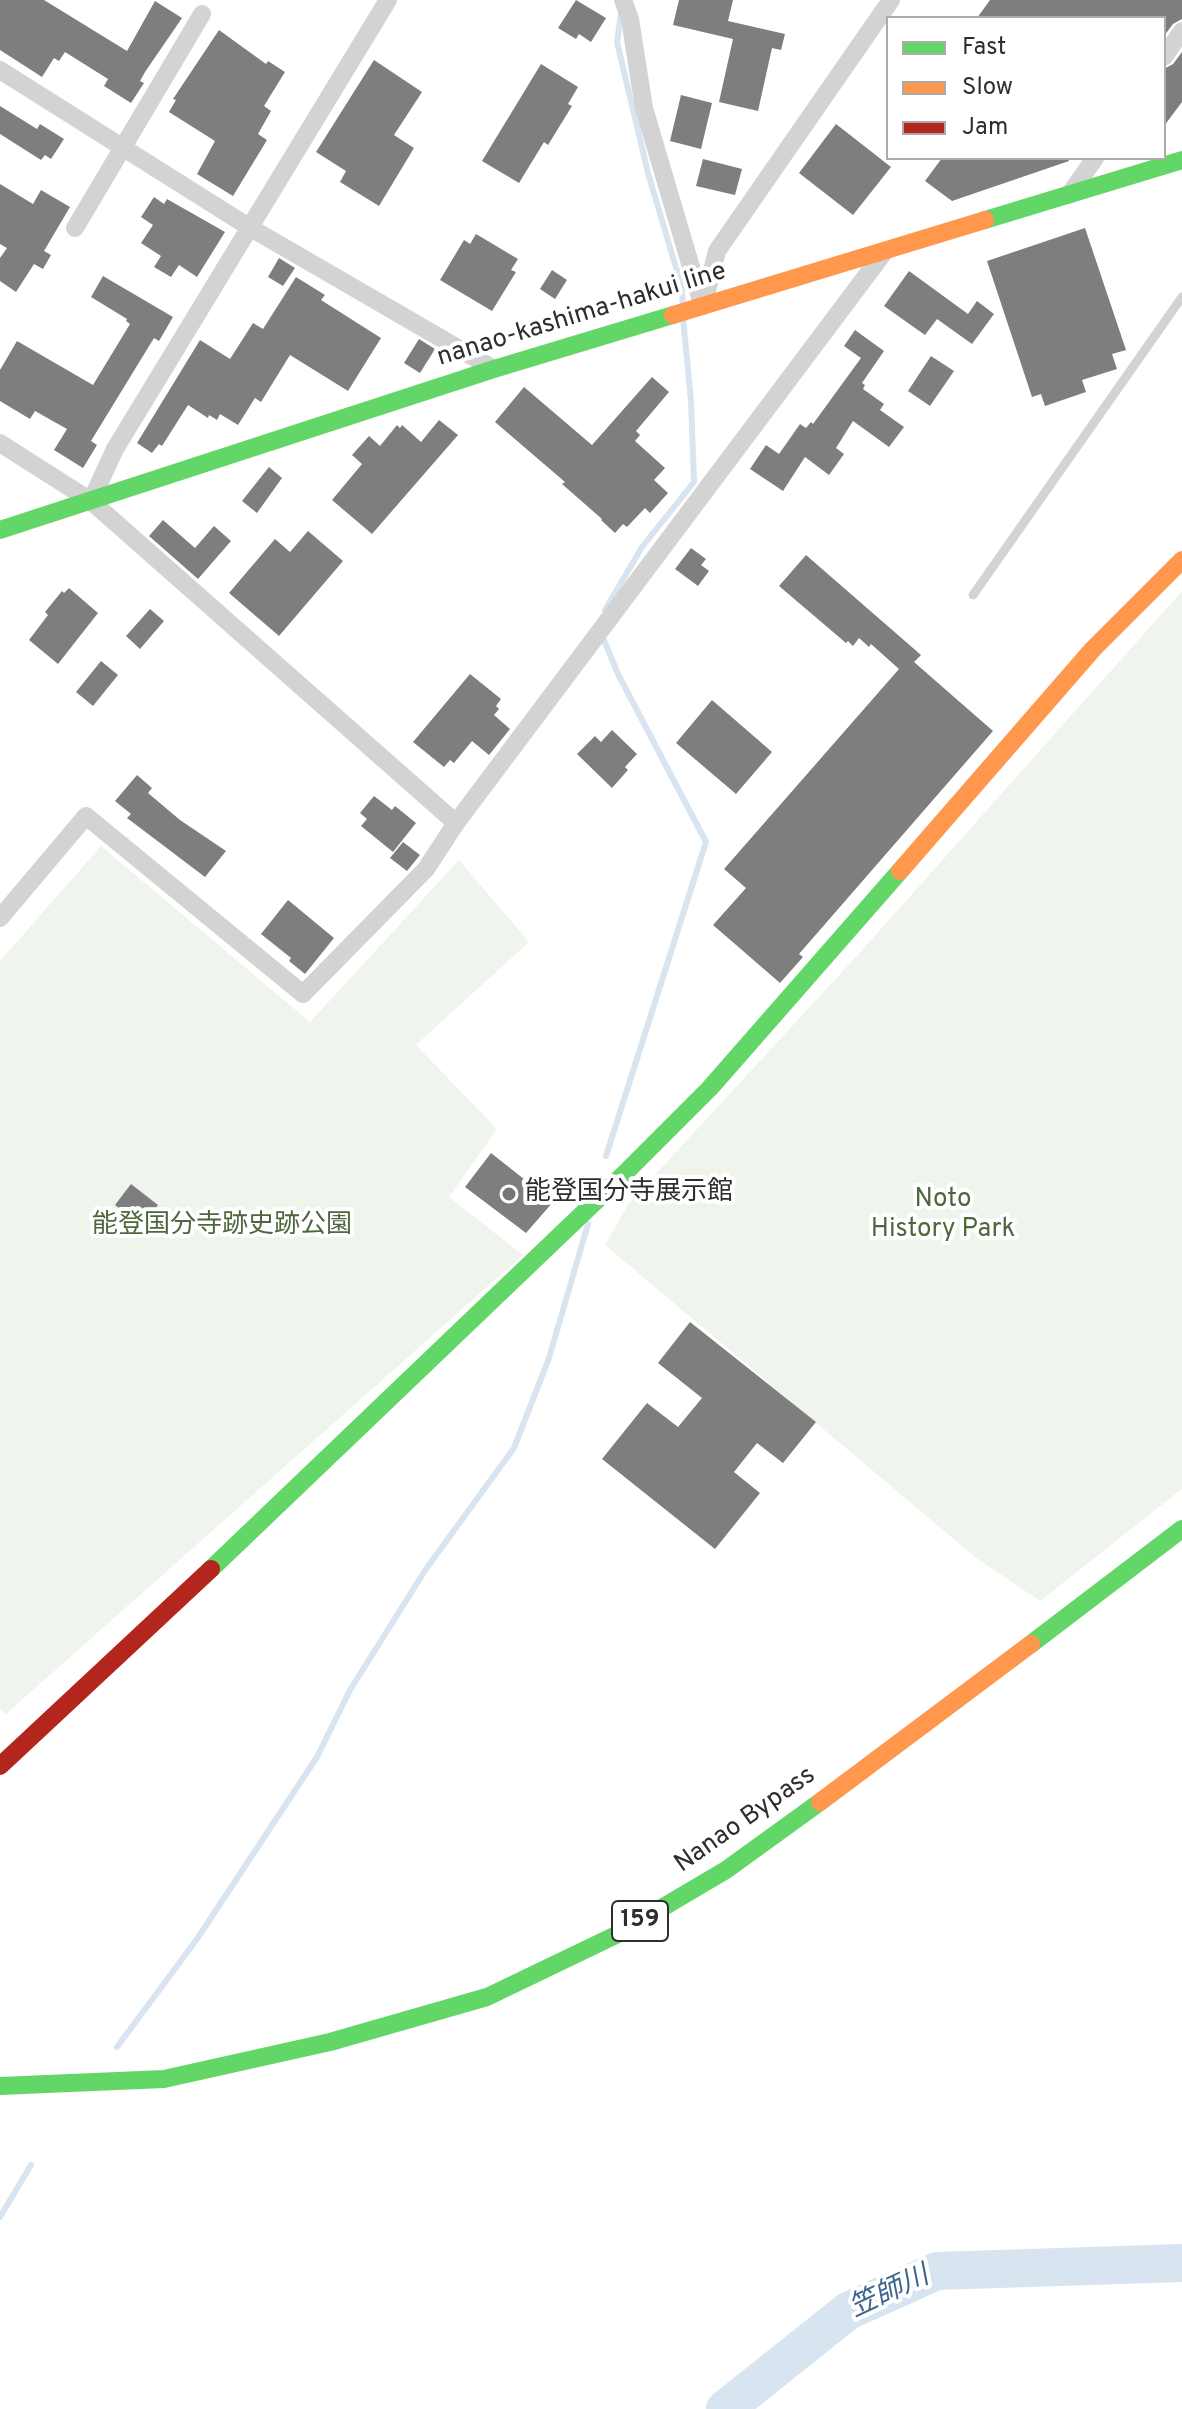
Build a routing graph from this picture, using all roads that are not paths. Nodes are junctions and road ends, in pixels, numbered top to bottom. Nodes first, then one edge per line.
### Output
1 (388, 0) edge
2 (623, 0) edge
3 (891, 0) edge
4 (202, 14) dead end
5 (1182, 31) edge
6 (1166, 54) edge
7 (0, 70) edge
8 (123, 147) junction
9 (1094, 160) edge
10 (1182, 160) edge
11 (1069, 195) junction
12 (249, 227) junction
13 (75, 228) dead end
14 (885, 251) junction
15 (1182, 297) edge
16 (698, 308) junction
17 (494, 369) junction
18 (0, 443) edge
19 (91, 501) junction
20 (0, 530) edge
21 (1182, 560) edge
22 (973, 595) dead end
23 (456, 823) junction
24 (0, 918) edge
25 (1182, 1529) edge
26 (0, 1766) edge
27 (0, 2086) edge

1 - 12 street
2 - 16 street
3 - 16 street
4 - 8 street
5 - 6 street
7 - 8 street
8 - 12 street
8 - 13 street
9 - 11 street
10 - 11 main road, nanao-kashima-hakui line
11 - 14 main road, nanao-kashima-hakui line
12 - 17 street
12 - 19 street
14 - 16 main road, nanao-kashima-hakui line
14 - 23 street
15 - 22 lane
16 - 17 main road, nanao-kashima-hakui line
17 - 19 main road, nanao-kashima-hakui line
18 - 19 street
19 - 20 main road, nanao-kashima-hakui line
19 - 23 street
21 - 26 main road
23 - 24 street
25 - 27 main road, Nanao Bypass / 159

